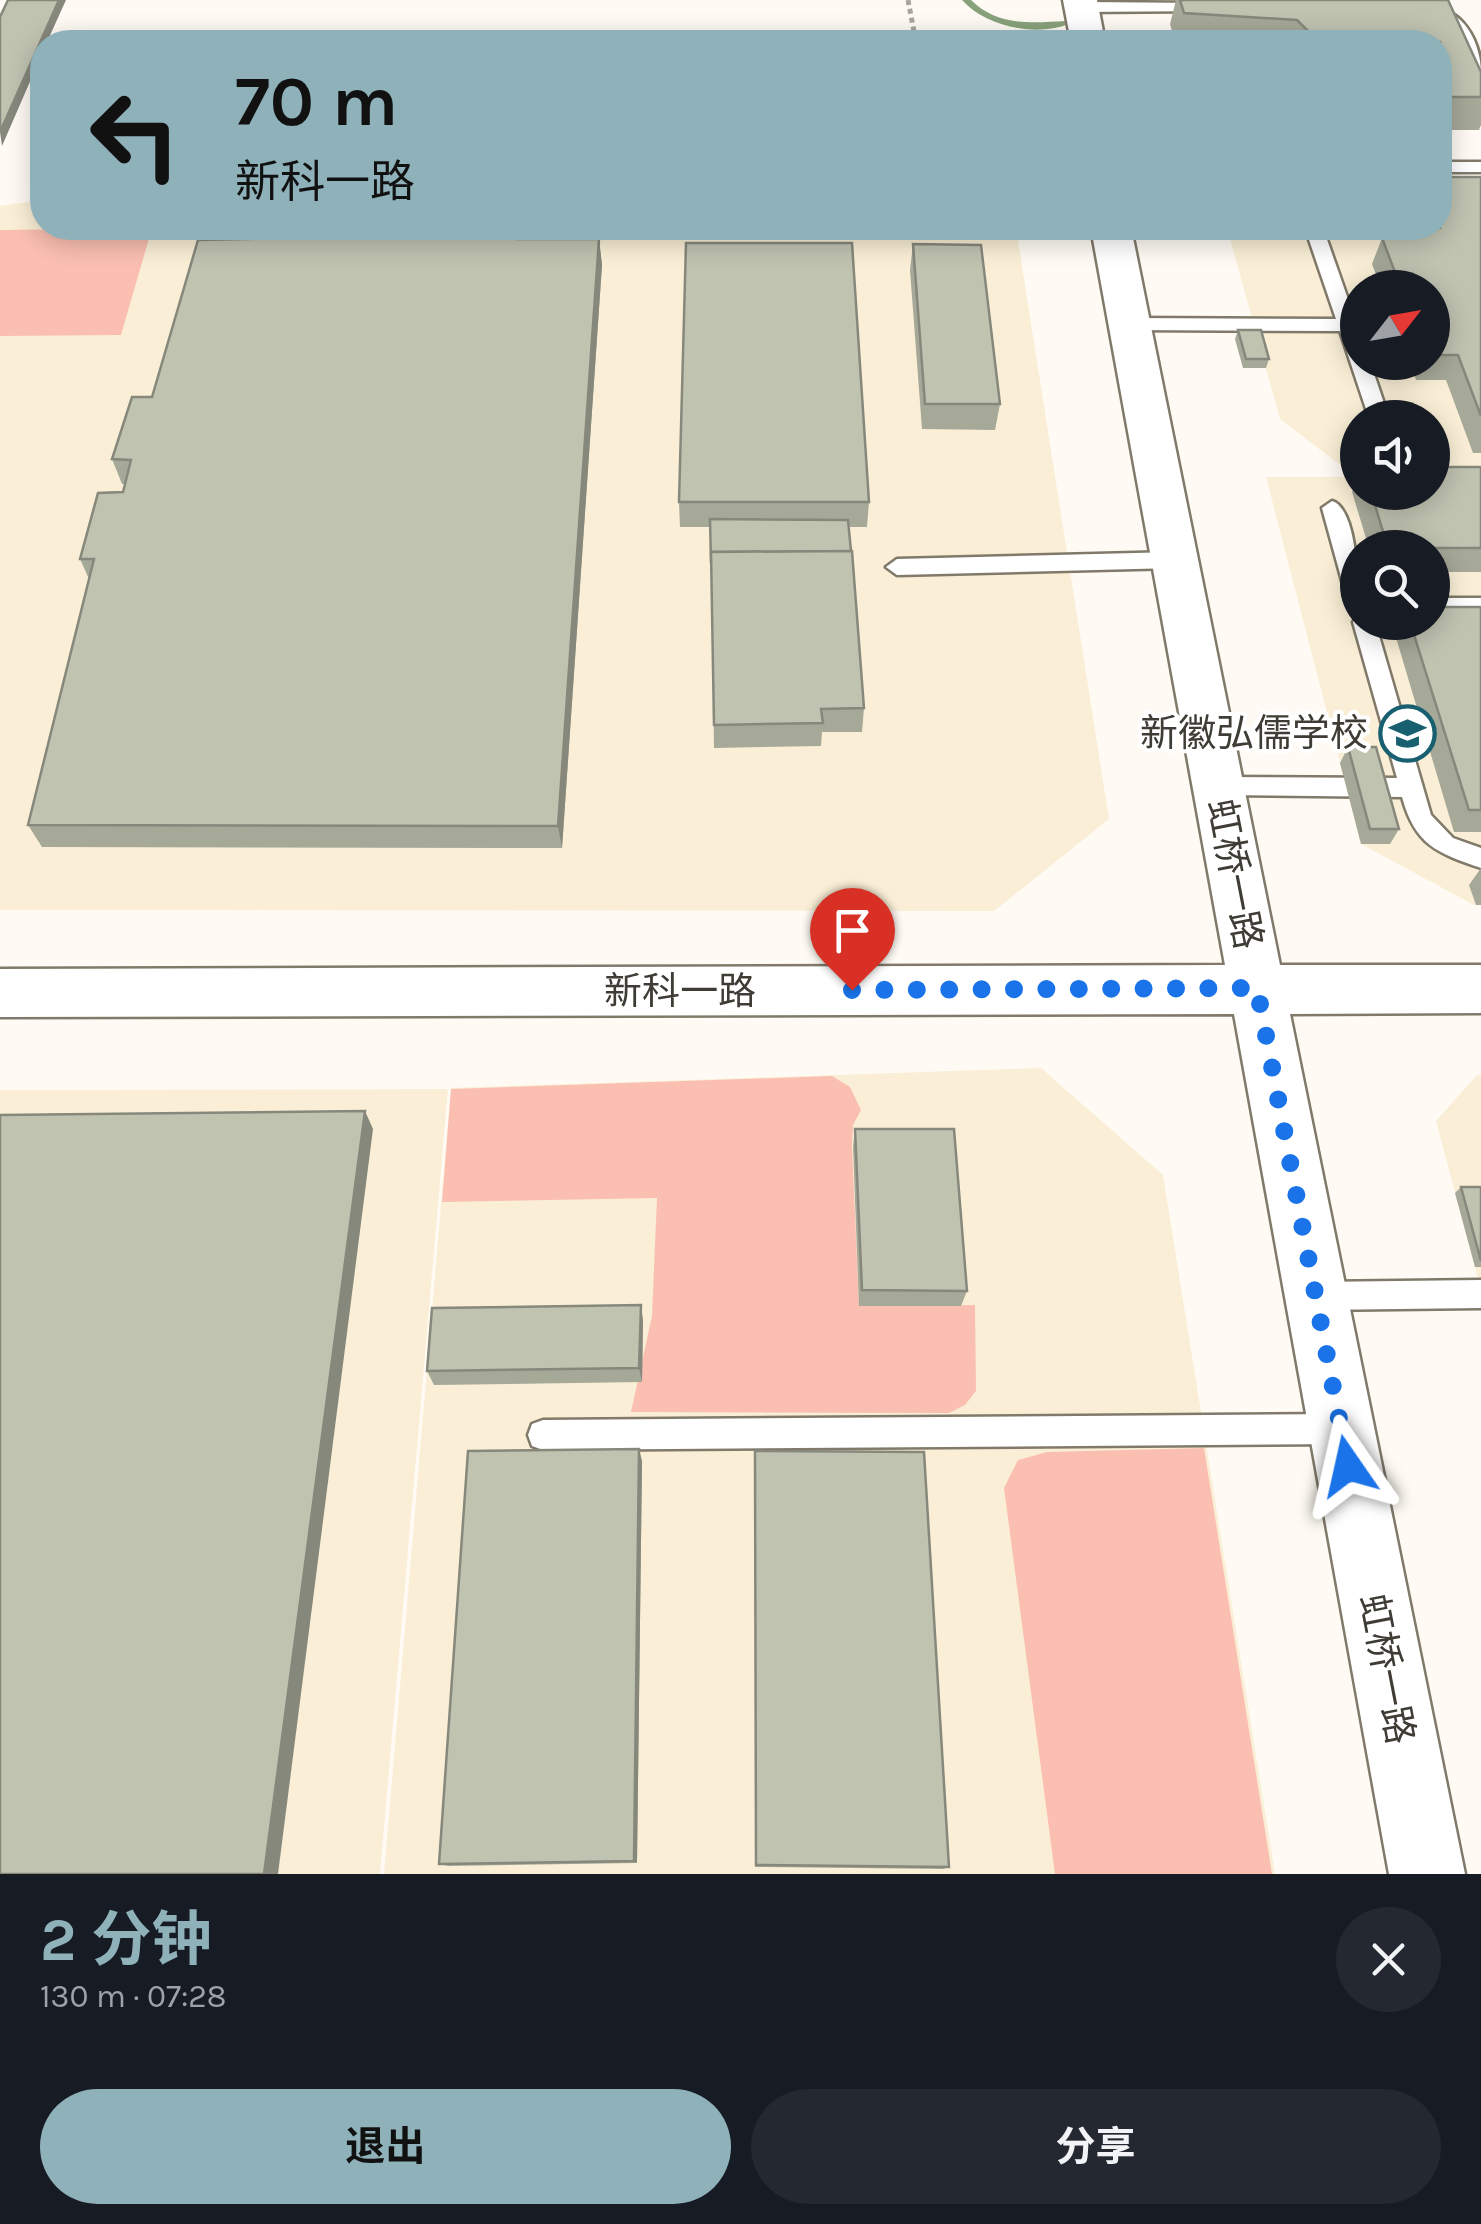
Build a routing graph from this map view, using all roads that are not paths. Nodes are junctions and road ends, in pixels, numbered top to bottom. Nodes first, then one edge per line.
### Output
1 (1081, 3) edge
2 (1217, 8) edge
3 (1406, 8) edge
4 (1086, 30) edge
5 (1481, 68) edge
6 (1452, 167) edge
7 (1481, 167) edge
8 (1112, 240) edge
9 (1318, 240) edge
10 (1340, 303) edge
11 (1129, 324) junction
12 (1340, 326) edge
13 (1332, 508) dead end
14 (1340, 536) edge
15 (1175, 560) junction
16 (897, 567) dead end
17 (1450, 606) edge
18 (1481, 606) edge
19 (1369, 640) edge
20 (1218, 786) junction
21 (1412, 788) junction
22 (1481, 858) edge
23 (1257, 988) junction
24 (1481, 988) edge
25 (0, 994) edge
26 (1481, 1294) edge
27 (1314, 1296) junction
28 (1340, 1429) junction
29 (543, 1435) dead end
30 (1427, 1874) edge

1 - 2 lane
1 - 4 street
3 - 5 lane
6 - 7 lane
8 - 11 street, 虹桥一路
9 - 10 lane
11 - 12 lane
11 - 15 street, 虹桥一路
13 - 14 lane
15 - 16 lane
15 - 20 street, 虹桥一路
17 - 18 lane
19 - 21 lane
20 - 21 lane
20 - 23 street, 虹桥一路
21 - 22 lane
23 - 24 street, 新科一路
23 - 25 street, 新科一路
23 - 27 street, 虹桥一路
26 - 27 lane
27 - 28 street, 虹桥一路
28 - 29 lane
28 - 30 street, 虹桥一路

